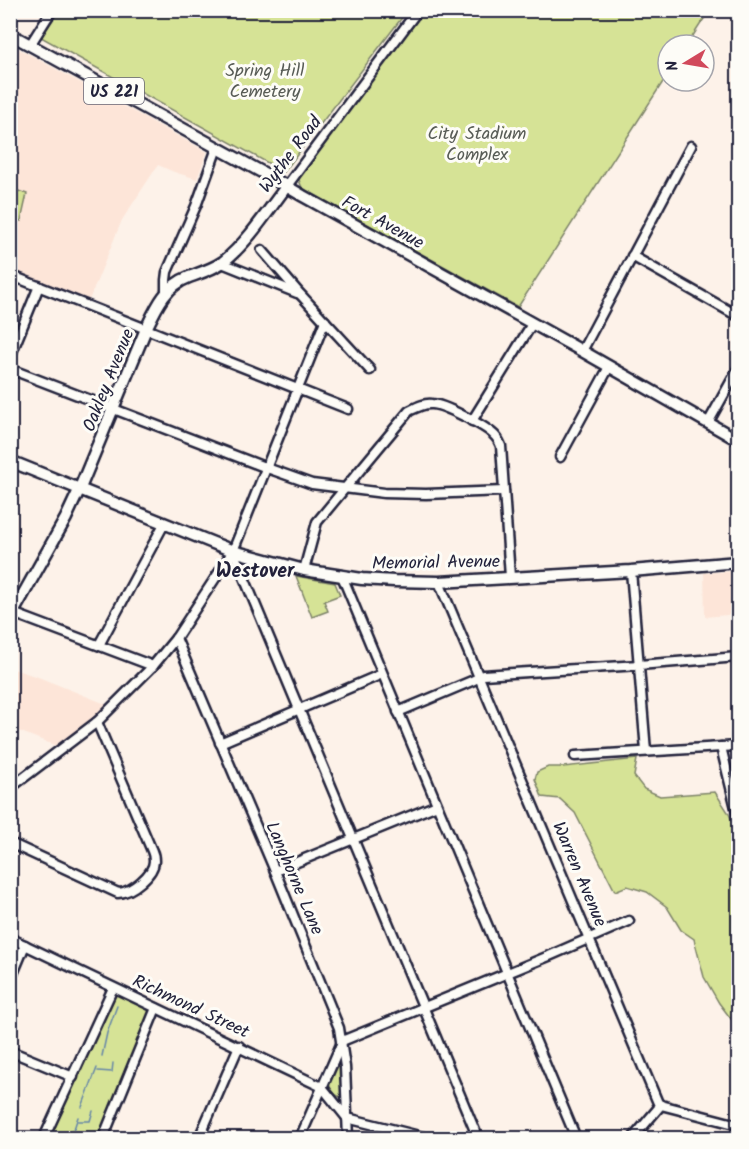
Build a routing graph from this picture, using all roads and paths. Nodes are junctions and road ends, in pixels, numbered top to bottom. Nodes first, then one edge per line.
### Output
1 (52, 10) edge
2 (418, 10) edge
3 (10, 34) edge
4 (30, 45) junction
5 (691, 146) dead end
6 (217, 148) junction
7 (286, 187) junction
8 (262, 250) dead end
9 (632, 256) junction
10 (222, 262) junction
11 (10, 275) edge
12 (39, 286) junction
13 (166, 292) junction
14 (300, 294) junction
15 (738, 316) edge
16 (325, 321) junction
17 (532, 324) junction
18 (146, 329) junction
19 (582, 351) junction
20 (10, 357) edge
21 (609, 367) junction
22 (10, 369) edge
23 (738, 369) edge
24 (370, 370) dead end
25 (298, 390) junction
26 (113, 409) junction
27 (348, 409) dead end
28 (472, 421) junction
29 (708, 423) junction
30 (738, 440) edge
31 (560, 457) dead end
32 (10, 461) edge
33 (267, 468) junction
34 (80, 488) junction
35 (344, 489) junction
36 (504, 491) junction
37 (164, 524) junction
38 (232, 551) junction
39 (738, 562) edge
40 (304, 570) junction
41 (631, 571) junction
42 (342, 576) junction
43 (510, 577) junction
44 (439, 582) junction
45 (11, 614) edge
46 (176, 638) junction
47 (99, 645) junction
48 (738, 657) edge
49 (639, 665) junction
50 (153, 666) junction
51 (382, 674) junction
52 (480, 677) junction
53 (299, 709) junction
54 (398, 712) junction
55 (97, 722) junction
56 (220, 743) junction
57 (738, 746) edge
58 (721, 747) junction
59 (646, 751) junction
60 (575, 756) dead end
61 (10, 788) edge
62 (437, 805) junction
63 (738, 816) edge
64 (353, 838) junction
65 (10, 843) edge
66 (274, 871) junction
67 (629, 921) dead end
68 (10, 938) edge
69 (589, 939) junction
70 (26, 945) junction
71 (507, 973) junction
72 (10, 981) edge
73 (113, 988) junction
74 (156, 1008) junction
75 (424, 1008) junction
76 (342, 1041) junction
77 (239, 1046) junction
78 (10, 1051) edge
79 (73, 1077) junction
80 (322, 1087) junction
81 (661, 1105) junction
82 (347, 1118) junction
83 (738, 1125) edge
84 (44, 1138) edge
85 (103, 1138) edge
86 (199, 1138) edge
87 (300, 1138) edge
88 (348, 1138) edge
89 (427, 1138) edge
90 (478, 1138) edge
91 (576, 1138) edge
92 (633, 1138) edge

1 - 4 street
2 - 7 street, Wythe Road
3 - 4 main road, Fort Avenue / US 221
4 - 6 main road, Fort Avenue / US 221
5 - 9 street
6 - 7 main road, Fort Avenue / US 221
6 - 13 street, Oakley Avenue
7 - 10 main road, Wythe Road
7 - 17 main road, Fort Avenue
8 - 14 street
9 - 15 street
9 - 19 street
10 - 13 main road, Wythe Road
10 - 14 street
11 - 12 street
12 - 18 street
12 - 20 street
13 - 18 main road, Oakley Avenue
14 - 16 street
16 - 24 street
16 - 25 street
17 - 19 main road, Fort Avenue
17 - 28 street
18 - 25 street
18 - 26 main road, Oakley Avenue
19 - 21 main road, Fort Avenue
21 - 29 main road, Fort Avenue
21 - 31 street
22 - 26 street
23 - 29 street
25 - 27 street
25 - 33 street
26 - 33 street
26 - 34 main road, Oakley Avenue
28 - 35 street
28 - 36 street
29 - 30 main road, Fort Avenue
32 - 34 main road, Memorial Avenue
33 - 35 street
33 - 38 street
34 - 37 main road, Memorial Avenue
34 - 45 main road, Oakley Avenue
35 - 36 street
35 - 40 street
36 - 43 street
37 - 38 main road, Memorial Avenue
37 - 47 street
38 - 40 main road, Memorial Avenue
38 - 46 street
38 - 53 street
39 - 41 main road, Memorial Avenue
40 - 42 main road, Memorial Avenue
41 - 43 main road, Memorial Avenue
41 - 49 street
42 - 44 main road, Memorial Avenue
42 - 51 street
43 - 44 main road, Memorial Avenue
44 - 52 street, Warren Avenue
45 - 47 street
46 - 50 street
46 - 56 street, Langhorne Lane
47 - 50 street
48 - 49 street
49 - 52 street
49 - 59 street
50 - 55 street
51 - 53 street
51 - 54 street
52 - 54 street
52 - 69 street, Warren Avenue
53 - 56 street
53 - 64 street
54 - 62 street
55 - 61 street
55 - 65 street
56 - 66 street, Langhorne Lane
57 - 58 street
58 - 59 street
58 - 63 street
59 - 60 street
62 - 64 street
62 - 71 street
64 - 66 street
64 - 75 street
66 - 76 street, Langhorne Lane
67 - 69 street
68 - 70 street, Richmond Street
69 - 71 street
69 - 81 street, Warren Avenue
70 - 72 street
70 - 73 street, Richmond Street
71 - 75 street
71 - 91 street
73 - 74 street, Richmond Street
73 - 79 street
74 - 77 street, Richmond Street
74 - 85 street
75 - 76 street
75 - 90 street
76 - 80 street
76 - 82 street, Langhorne Lane
77 - 80 street, Richmond Street
77 - 86 street
78 - 79 street
79 - 84 street
80 - 82 street, Richmond Street
80 - 87 street
81 - 83 street
81 - 92 street
82 - 88 street, Langhorne Lane
82 - 89 street

